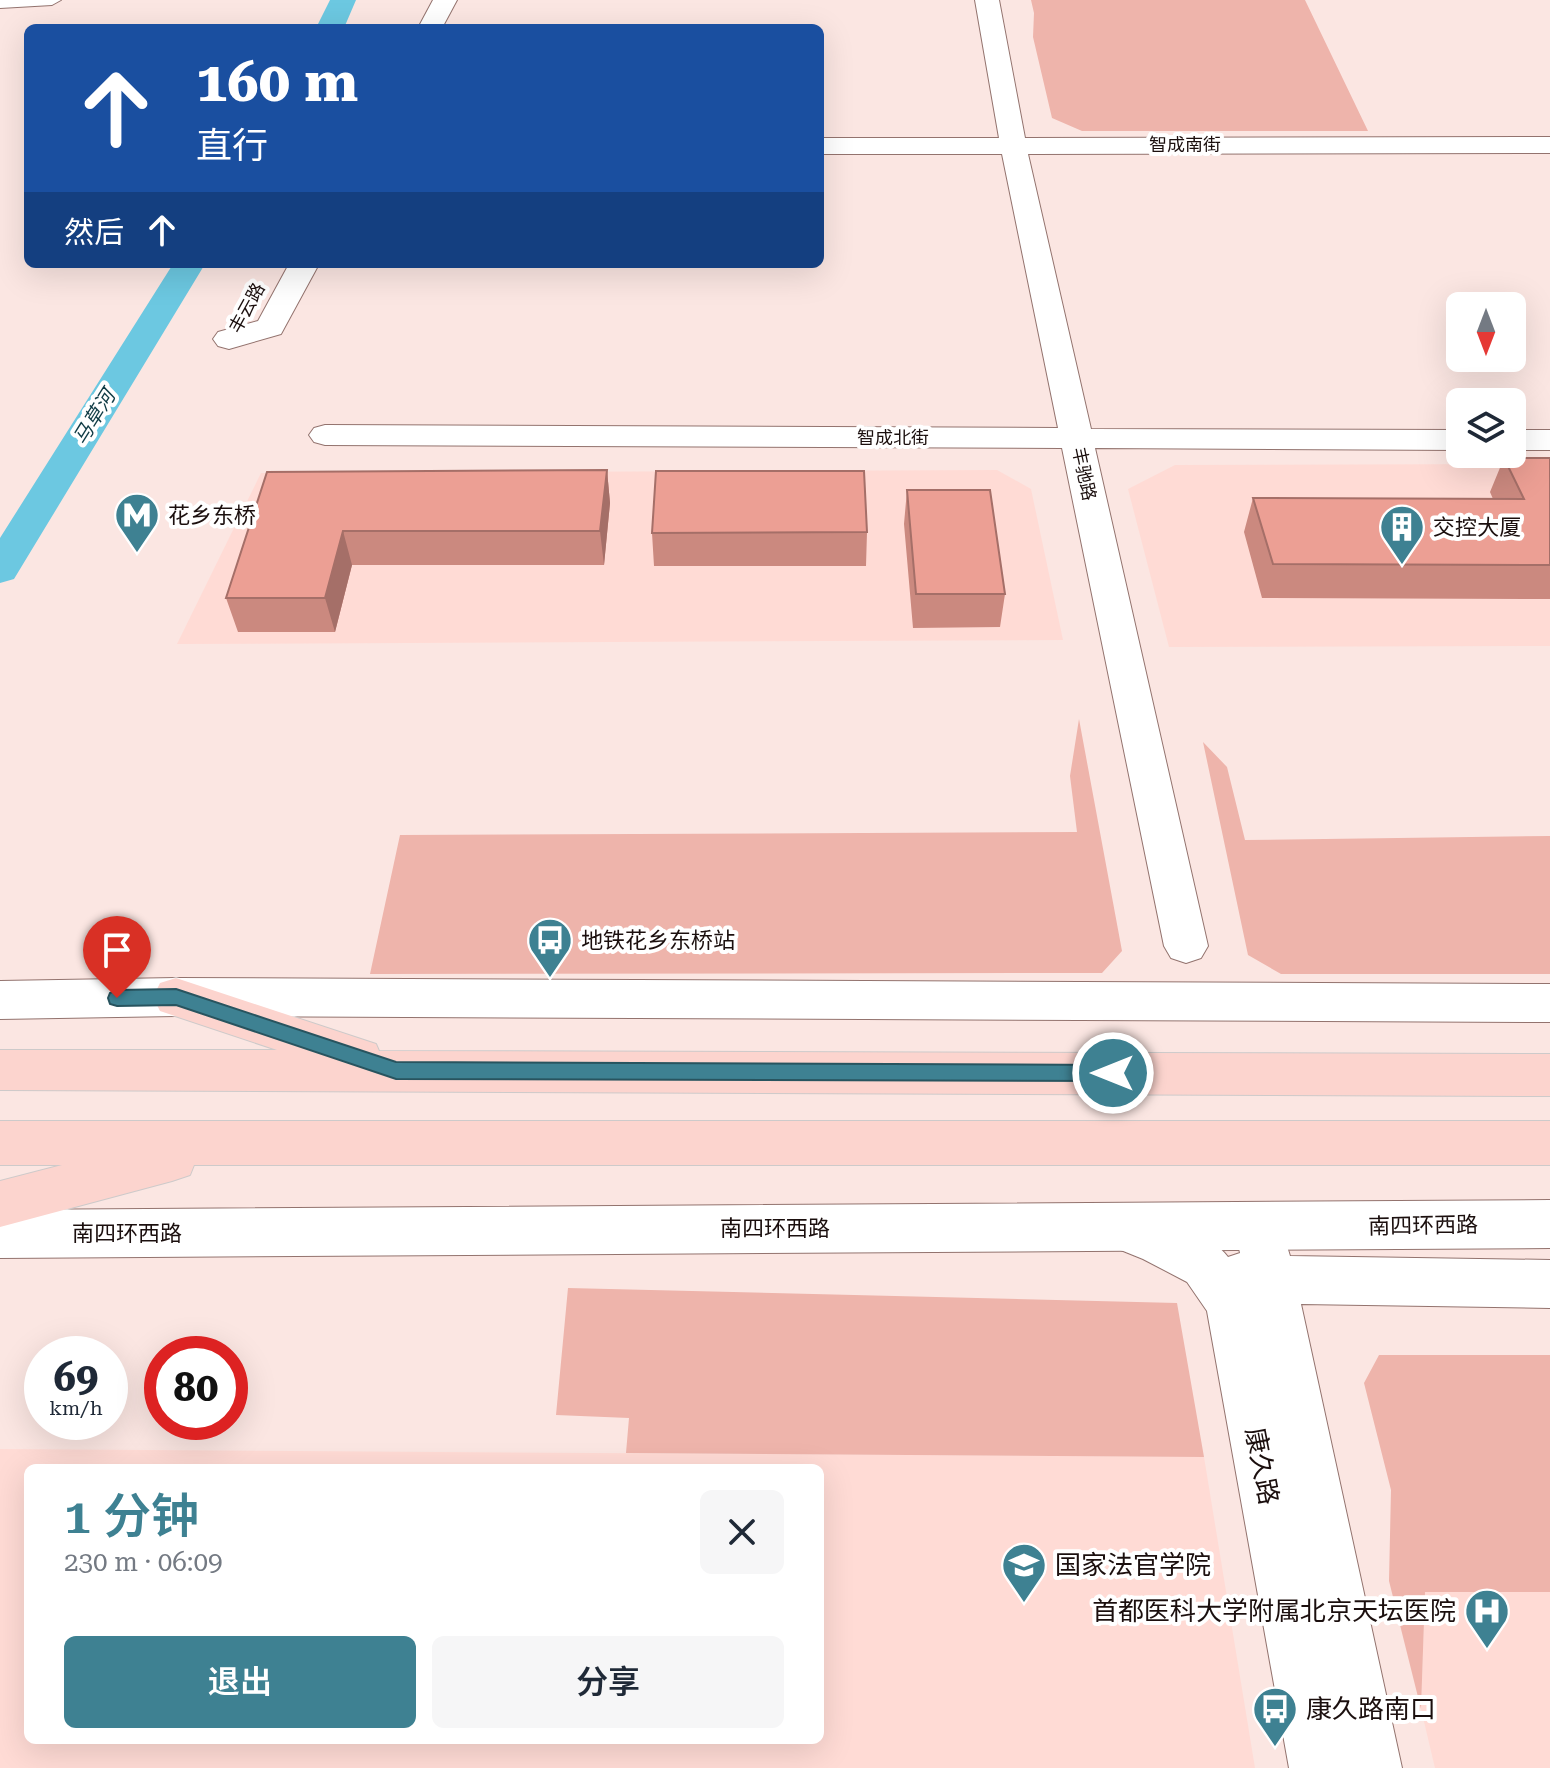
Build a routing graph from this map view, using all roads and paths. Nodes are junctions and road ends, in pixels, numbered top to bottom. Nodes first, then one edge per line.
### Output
1 (52, 0) edge
2 (445, 0) edge
3 (987, 0) edge
4 (4, 3) edge
5 (0, 23) edge
6 (432, 24) edge
7 (1013, 144) junction
8 (1550, 145) edge
9 (824, 146) edge
10 (270, 268) edge
11 (302, 268) edge
12 (325, 435) dead end
13 (1077, 439) junction
14 (1446, 440) edge
15 (1526, 440) edge
16 (1550, 440) edge
17 (1186, 946) dead end
18 (176, 997) junction
19 (0, 1000) edge
20 (1550, 1003) edge
21 (0, 1070) edge
22 (396, 1070) junction
23 (1550, 1075) edge
24 (0, 1143) edge
25 (234, 1143) junction
26 (1550, 1143) edge
27 (0, 1204) edge
28 (1550, 1224) edge
29 (1119, 1226) junction
30 (1259, 1226) junction
31 (0, 1234) edge
32 (1205, 1266) junction
33 (1270, 1279) junction
34 (1550, 1284) edge
35 (1319, 1768) edge
36 (1372, 1768) edge

1 - 4 street
2 - 6 main road
3 - 7 street, 丰驰路
4 - 5 street
7 - 8 street, 智成南街
7 - 9 street, 智成南街
7 - 13 street, 丰驰路
10 - 11 main road, 丰云路
12 - 13 street, 智成北街
13 - 14 street, 智成北街
13 - 17 street, 丰驰路
15 - 16 street
18 - 19 main road
18 - 20 main road
18 - 22 highway
21 - 22 highway
22 - 23 highway
24 - 25 highway
25 - 26 highway
25 - 27 highway
28 - 30 main road, 南四环西路
29 - 30 main road, 南四环西路
29 - 31 main road, 南四环西路
29 - 32 street, 康久路
30 - 33 street, 康久路
32 - 33 street
32 - 35 street, 康久路
33 - 34 street
33 - 36 street, 康久路

